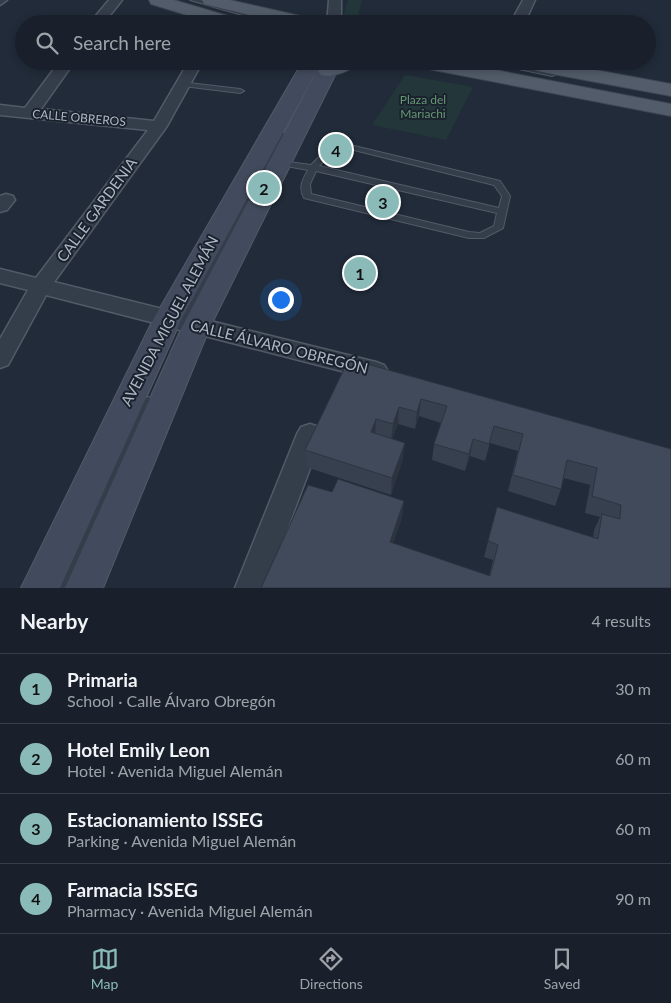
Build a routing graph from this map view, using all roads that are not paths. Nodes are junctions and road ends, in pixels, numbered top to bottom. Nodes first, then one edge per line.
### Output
1 (116, 0) edge
2 (158, 0) edge
3 (171, 0) edge
4 (193, 0) edge
5 (335, 0) edge
6 (529, 0) edge
7 (215, 1) edge
8 (104, 15) edge
9 (201, 15) edge
10 (227, 15) edge
11 (249, 15) edge
12 (274, 15) edge
13 (334, 15) edge
14 (522, 15) edge
15 (61, 70) edge
16 (191, 70) edge
17 (325, 70) edge
18 (326, 70) edge
19 (464, 70) edge
20 (495, 70) edge
21 (532, 70) edge
22 (563, 70) edge
23 (183, 84) junction
24 (671, 90) edge
25 (240, 91) dead end
26 (671, 96) edge
27 (671, 105) edge
28 (0, 110) edge
29 (671, 110) edge
30 (29, 114) junction
31 (159, 126) junction
32 (282, 160) junction
33 (315, 167) junction
34 (503, 212) junction
35 (0, 276) edge
36 (40, 287) junction
37 (181, 328) junction
38 (0, 359) edge
39 (395, 377) edge
40 (153, 391) dead end
41 (310, 434) edge
42 (40, 588) edge
43 (63, 588) edge
44 (84, 588) edge
45 (250, 588) edge

1 - 8 street
2 - 9 main road
3 - 10 lane
4 - 11 lane
5 - 13 street
6 - 14 street
7 - 12 main road
15 - 30 street
16 - 23 street, CALLE GARDENIA
17 - 37 main road, AVENIDA MIGUEL ALEMÁN
18 - 32 main road, AVENIDA MIGUEL ALEMÁN
19 - 29 main road
20 - 27 lane
21 - 26 lane
22 - 24 main road
23 - 25 lane
23 - 31 street, CALLE GARDENIA
28 - 30 street, CALLE OBREROS
30 - 31 street, CALLE OBREROS
31 - 36 street, CALLE GARDENIA
32 - 33 lane
32 - 37 main road, AVENIDA MIGUEL ALEMÁN
33 - 34 lane
33 - 34 lane
33 - 34 lane
35 - 36 street, CALLE ÁLVARO OBREGÓN
36 - 37 street, CALLE ÁLVARO OBREGÓN
36 - 38 street, CALLE GARDENIA
37 - 39 street, CALLE ÁLVARO OBREGÓN
37 - 42 main road, AVENIDA MIGUEL ALEMÁN
37 - 44 main road, AVENIDA MIGUEL ALEMÁN
40 - 43 lane
41 - 45 street

